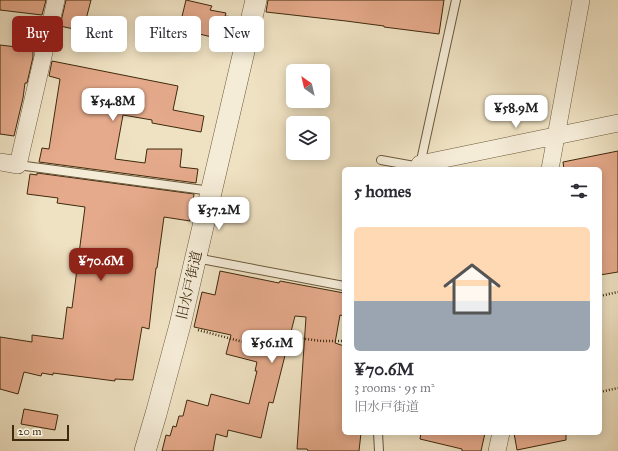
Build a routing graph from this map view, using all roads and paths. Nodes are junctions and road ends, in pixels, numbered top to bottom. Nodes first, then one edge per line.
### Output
1 (56, 0) edge
2 (256, 0) edge
3 (456, 0) edge
4 (581, 0) edge
5 (618, 123) edge
6 (556, 135) junction
7 (381, 160) dead end
8 (0, 162) edge
9 (18, 165) junction
10 (420, 167) edge
11 (550, 167) edge
12 (211, 191) junction
13 (196, 258) junction
14 (342, 286) edge
15 (618, 292) edge
16 (602, 296) edge
17 (180, 325) junction
18 (342, 341) edge
19 (618, 388) edge
20 (602, 392) edge
21 (378, 435) edge
22 (501, 435) edge
23 (145, 451) edge
24 (379, 451) edge
25 (497, 451) edge

1 - 9 street
2 - 12 street, 旧水戸街道
3 - 10 lane
4 - 6 street
5 - 6 street
6 - 10 street
6 - 11 street
7 - 10 lane
8 - 9 street
9 - 12 lane
12 - 13 street, 旧水戸街道
13 - 14 lane
13 - 17 street, 旧水戸街道
15 - 16 path
17 - 18 path
17 - 23 street, 旧水戸街道
19 - 20 path
21 - 24 lane
22 - 25 street

